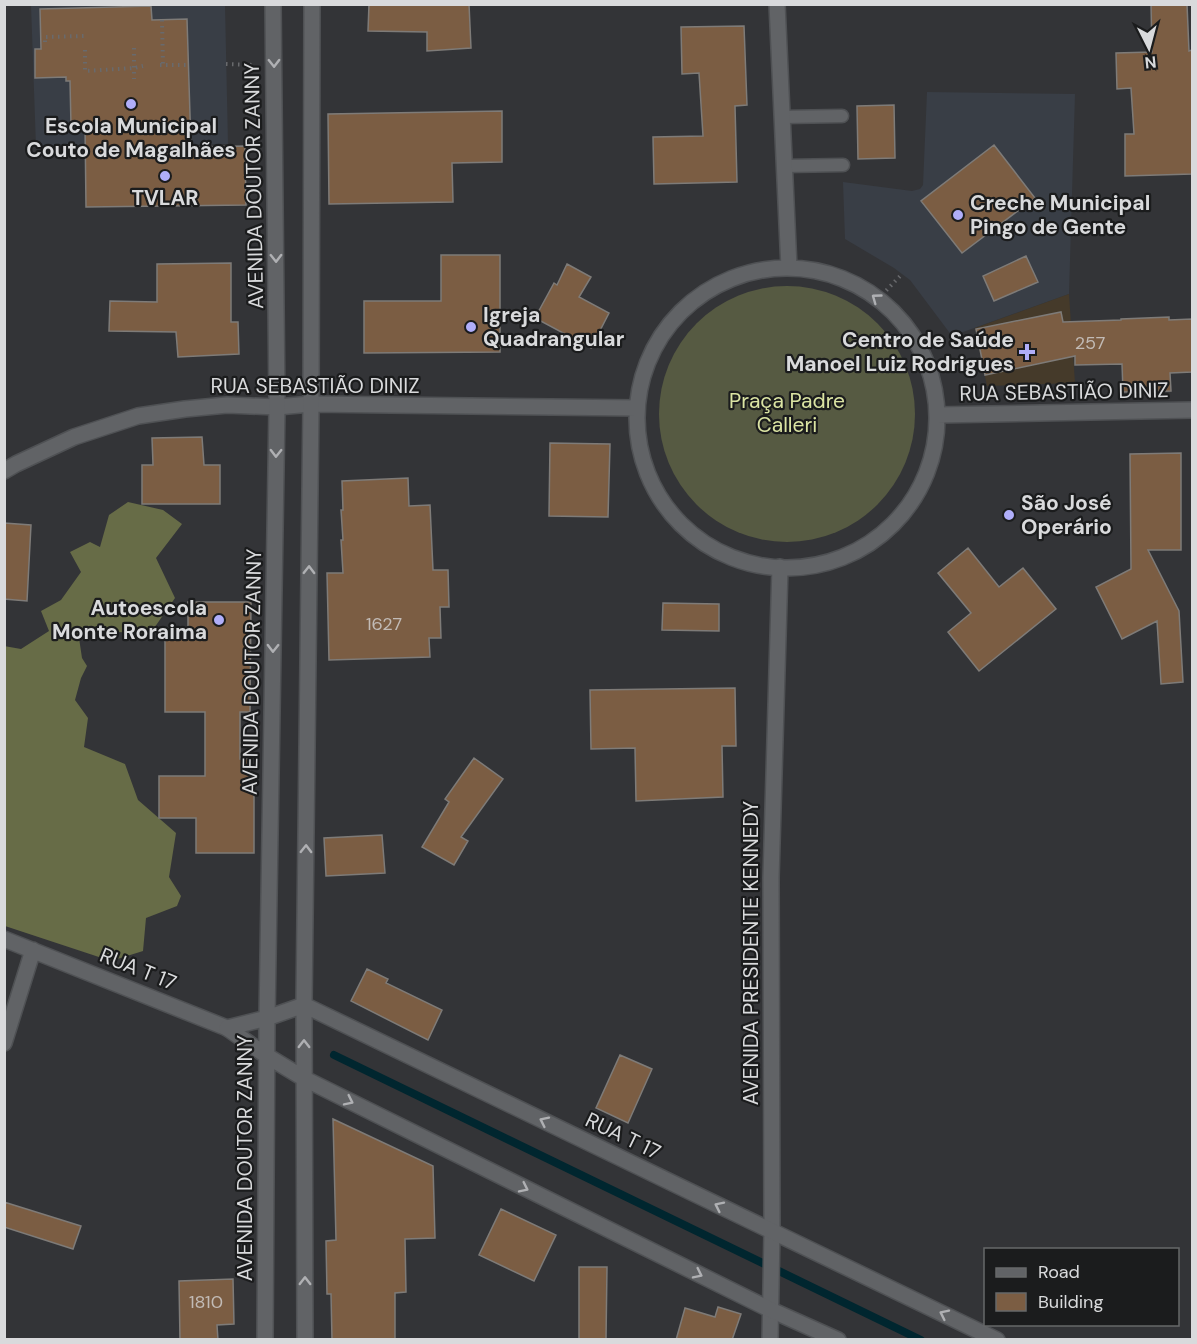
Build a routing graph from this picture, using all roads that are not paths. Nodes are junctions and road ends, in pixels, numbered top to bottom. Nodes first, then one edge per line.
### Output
1 (273, 4) edge
2 (312, 4) edge
3 (777, 4) edge
4 (842, 116) dead end
5 (783, 117) junction
6 (843, 165) dead end
7 (785, 166) junction
8 (789, 268) junction
9 (311, 404) junction
10 (277, 407) junction
11 (637, 408) junction
12 (1192, 410) edge
13 (937, 415) junction
14 (4, 471) edge
15 (780, 567) junction
16 (4, 939) edge
17 (33, 950) junction
18 (304, 1005) junction
19 (267, 1018) junction
20 (227, 1028) junction
21 (4, 1043) edge
22 (267, 1056) junction
23 (304, 1079) junction
24 (772, 1231) junction
25 (771, 1310) junction
26 (265, 1340) edge
27 (305, 1340) edge
28 (770, 1340) edge
29 (838, 1340) edge
30 (997, 1340) edge

1 -> 10 street, AVENIDA DOUTOR ZANNY
2 - 9 street
3 - 5 street
4 - 5 lane
5 - 7 street
6 - 7 lane
7 - 8 street
8 - 11 street
13 -> 8 street
9 - 10 street, RUA SEBASTIÃO DINIZ
9 - 11 street, RUA SEBASTIÃO DINIZ
18 -> 9 street
10 - 14 street, RUA SEBASTIÃO DINIZ
10 -> 19 street, AVENIDA DOUTOR ZANNY
11 - 15 street
12 - 13 street, RUA SEBASTIÃO DINIZ
13 - 15 street
15 - 24 street, AVENIDA PRESIDENTE KENNEDY
16 - 17 street, RUA T 17
17 - 20 street, RUA T 17
17 - 21 street
18 - 19 street
23 -> 18 street
24 -> 18 street, RUA T 17
19 - 20 street
19 - 22 street, AVENIDA DOUTOR ZANNY
20 - 22 street, RUA T 17
22 - 23 street, RUA T 17
22 - 26 street, AVENIDA DOUTOR ZANNY
23 -> 25 street, RUA T 17
27 -> 23 street
24 - 25 street, AVENIDA PRESIDENTE KENNEDY
30 -> 24 street, RUA T 17
25 - 28 street, AVENIDA PRESIDENTE KENNEDY
25 - 29 street, RUA T 17

